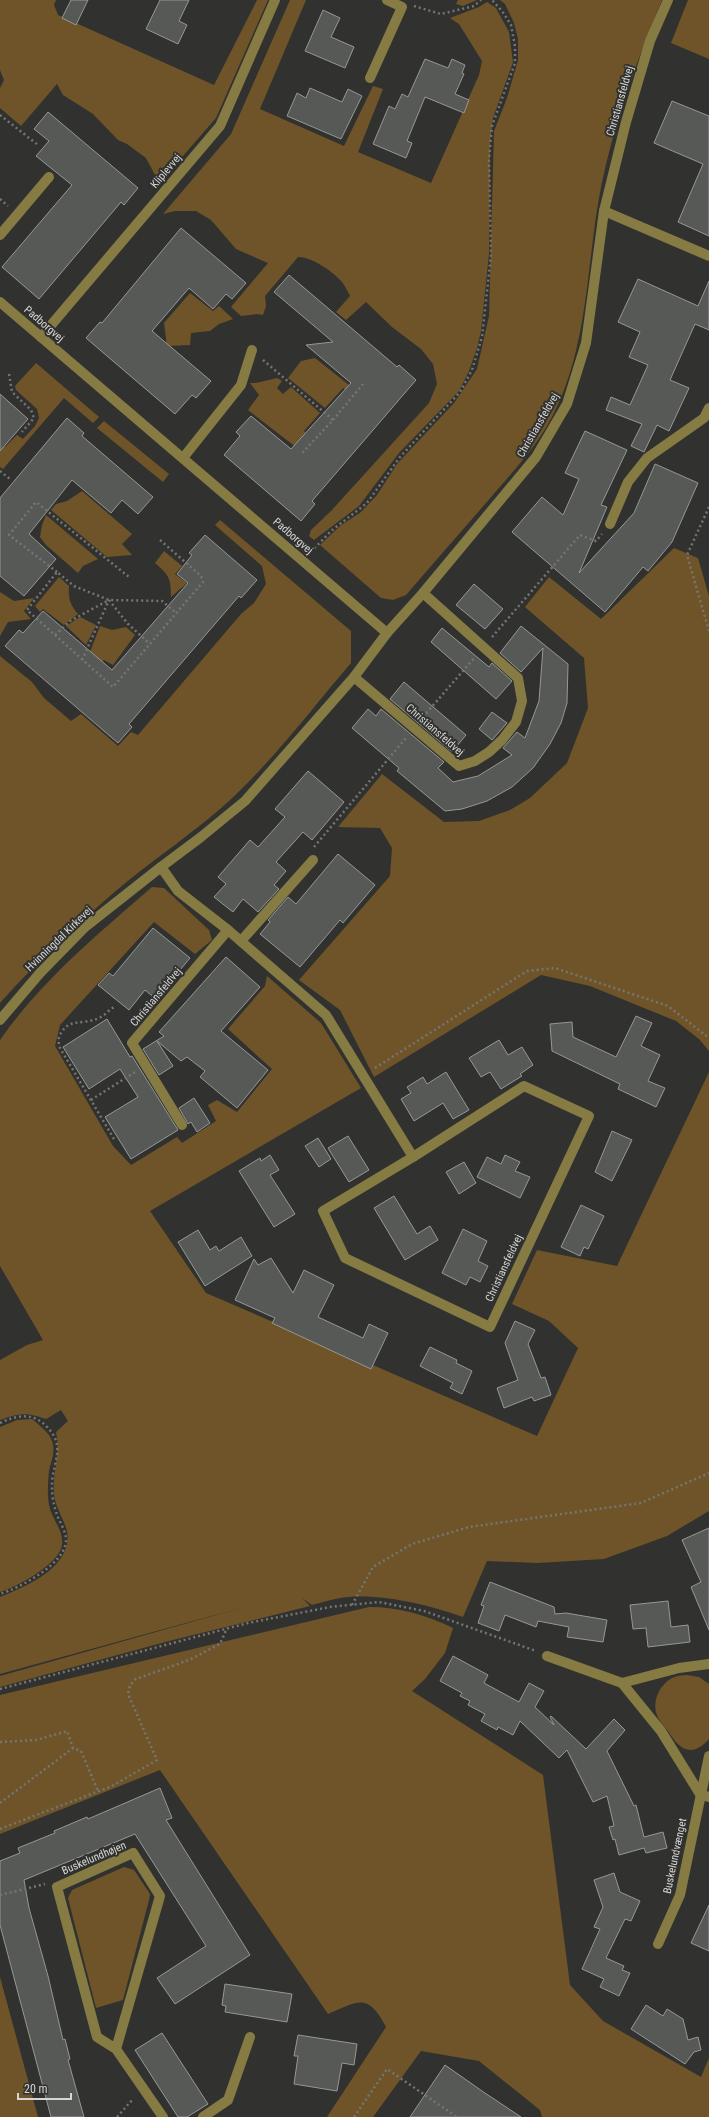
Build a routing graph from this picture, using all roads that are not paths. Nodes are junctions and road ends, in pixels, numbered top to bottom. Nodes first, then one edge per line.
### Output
1 (275, 0) edge
2 (387, 0) edge
3 (668, 0) edge
4 (370, 78) dead end
5 (49, 177) dead end
6 (604, 211) junction
7 (0, 235) edge
8 (709, 256) edge
9 (0, 302) edge
10 (41, 337) junction
11 (252, 350) road end
12 (709, 408) edge
13 (183, 458) junction
14 (610, 524) road end
15 (423, 593) junction
16 (387, 633) junction
17 (354, 677) junction
18 (313, 860) road end
19 (161, 867) junction
20 (228, 930) junction
21 (241, 941) junction
22 (0, 1020) edge
23 (182, 1125) dead end
24 (413, 1157) junction
25 (547, 1656) road end
26 (709, 1664) edge
27 (622, 1683) junction
28 (709, 1756) edge
29 (705, 1796) edge
30 (658, 1944) dead end
31 (250, 2037) dead end
32 (116, 2049) junction
33 (163, 2117) edge
34 (203, 2117) edge

1 - 10 street, Kliplevvej
2 - 4 street
3 - 6 street, Christiansfeldvej
5 - 7 street
6 - 8 street
6 - 15 street, Christiansfeldvej
9 - 10 street, Padborgvej
10 - 13 street, Padborgvej
11 - 13 street
12 - 14 street
13 - 16 street, Padborgvej
15 - 16 street, Christiansfeldvej
15 - 17 street, Christiansfeldvej
16 - 17 street, Christiansfeldvej
17 - 19 street, Christiansfeldvej
18 - 21 street
19 - 20 street
19 - 22 street, Hvinningdal Kirkevej
20 - 21 street
20 - 23 street, Christiansfeldvej
21 - 24 street
24 - 24 street, Christiansfeldvej
25 - 27 street
26 - 27 street
27 - 29 street
28 - 29 street, Buskelundvænget
29 - 30 street, Buskelundvænget
31 - 34 street
32 - 32 street, Buskelundhøjen
32 - 33 street, Buskelundhøjen

